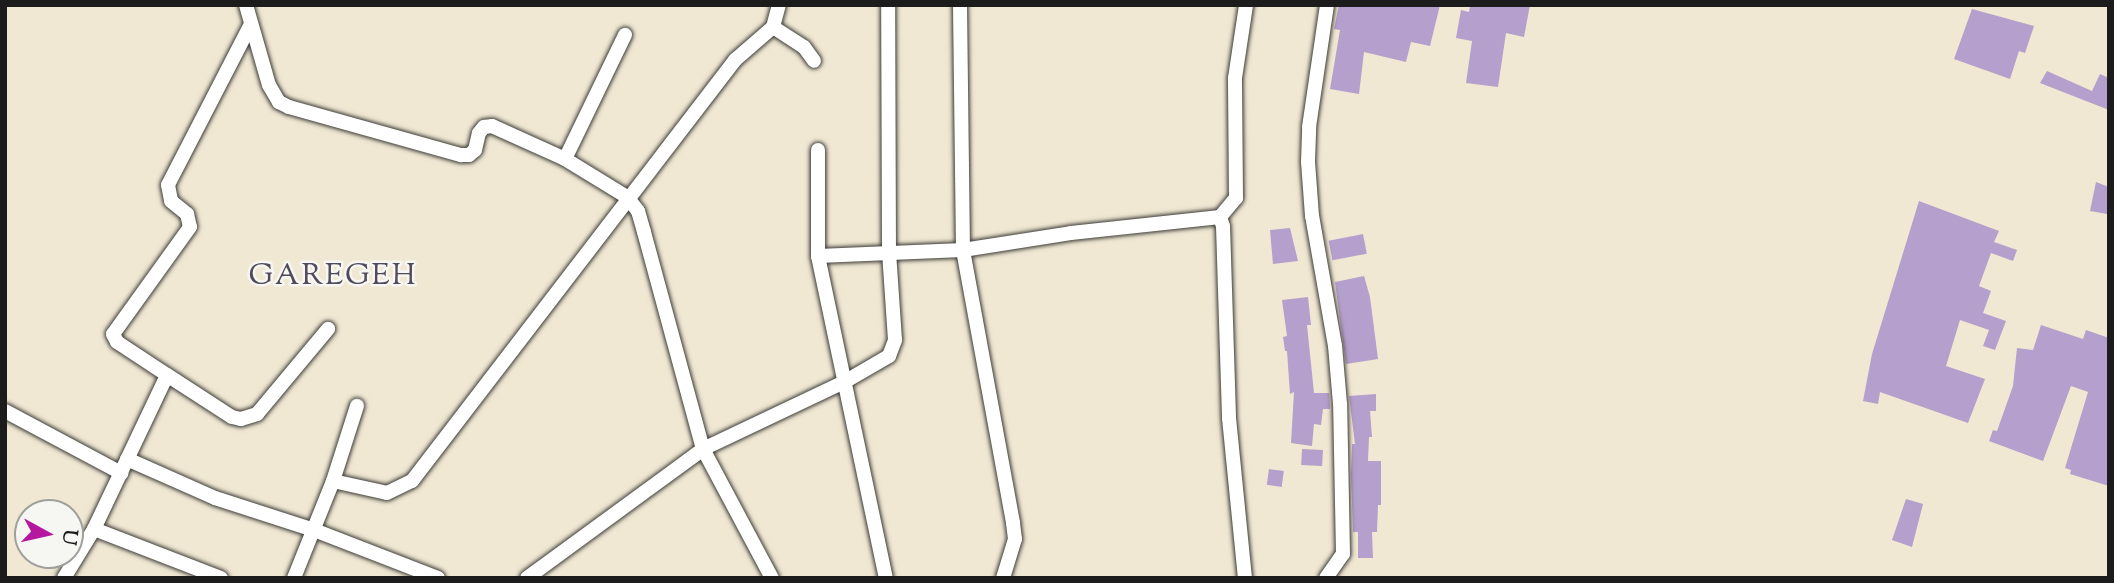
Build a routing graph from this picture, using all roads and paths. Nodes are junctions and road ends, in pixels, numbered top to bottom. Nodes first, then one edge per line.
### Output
1 (246, 5) edge
2 (779, 5) edge
3 (888, 5) edge
4 (960, 5) edge
5 (1246, 5) edge
6 (1327, 5) edge
7 (251, 24) junction
8 (773, 27) junction
9 (625, 35) dead end
10 (814, 61) dead end
11 (818, 150) dead end
12 (565, 159) junction
13 (627, 197) junction
14 (1220, 217) junction
15 (963, 250) junction
16 (889, 251) junction
17 (818, 256) junction
18 (328, 329) dead end
19 (166, 375) junction
20 (846, 381) junction
21 (357, 406) dead end
22 (5, 411) edge
23 (703, 449) junction
24 (127, 459) junction
25 (121, 473) junction
26 (333, 481) junction
27 (94, 529) junction
28 (314, 530) junction
29 (64, 578) edge
30 (221, 578) edge
31 (294, 578) edge
32 (438, 578) edge
33 (527, 578) edge
34 (772, 578) edge
35 (886, 578) edge
36 (1003, 578) edge
37 (1245, 578) edge
38 (1326, 578) edge

1 - 7 street
2 - 8 street
3 - 16 street
4 - 15 street
5 - 14 street
6 - 38 street
7 - 12 street
7 - 19 street
8 - 10 street
8 - 13 street
9 - 12 street
11 - 17 street
12 - 13 street
13 - 23 street
13 - 26 street
14 - 15 street
14 - 37 street
15 - 16 street
15 - 36 street
16 - 17 street
16 - 20 street
17 - 20 street
18 - 19 street
19 - 24 street
20 - 23 street
20 - 35 street
21 - 26 street
22 - 25 street
23 - 33 street
23 - 34 street
24 - 25 street
24 - 28 street
25 - 27 street
26 - 28 street
27 - 29 street
27 - 30 street
28 - 31 street
28 - 32 street

